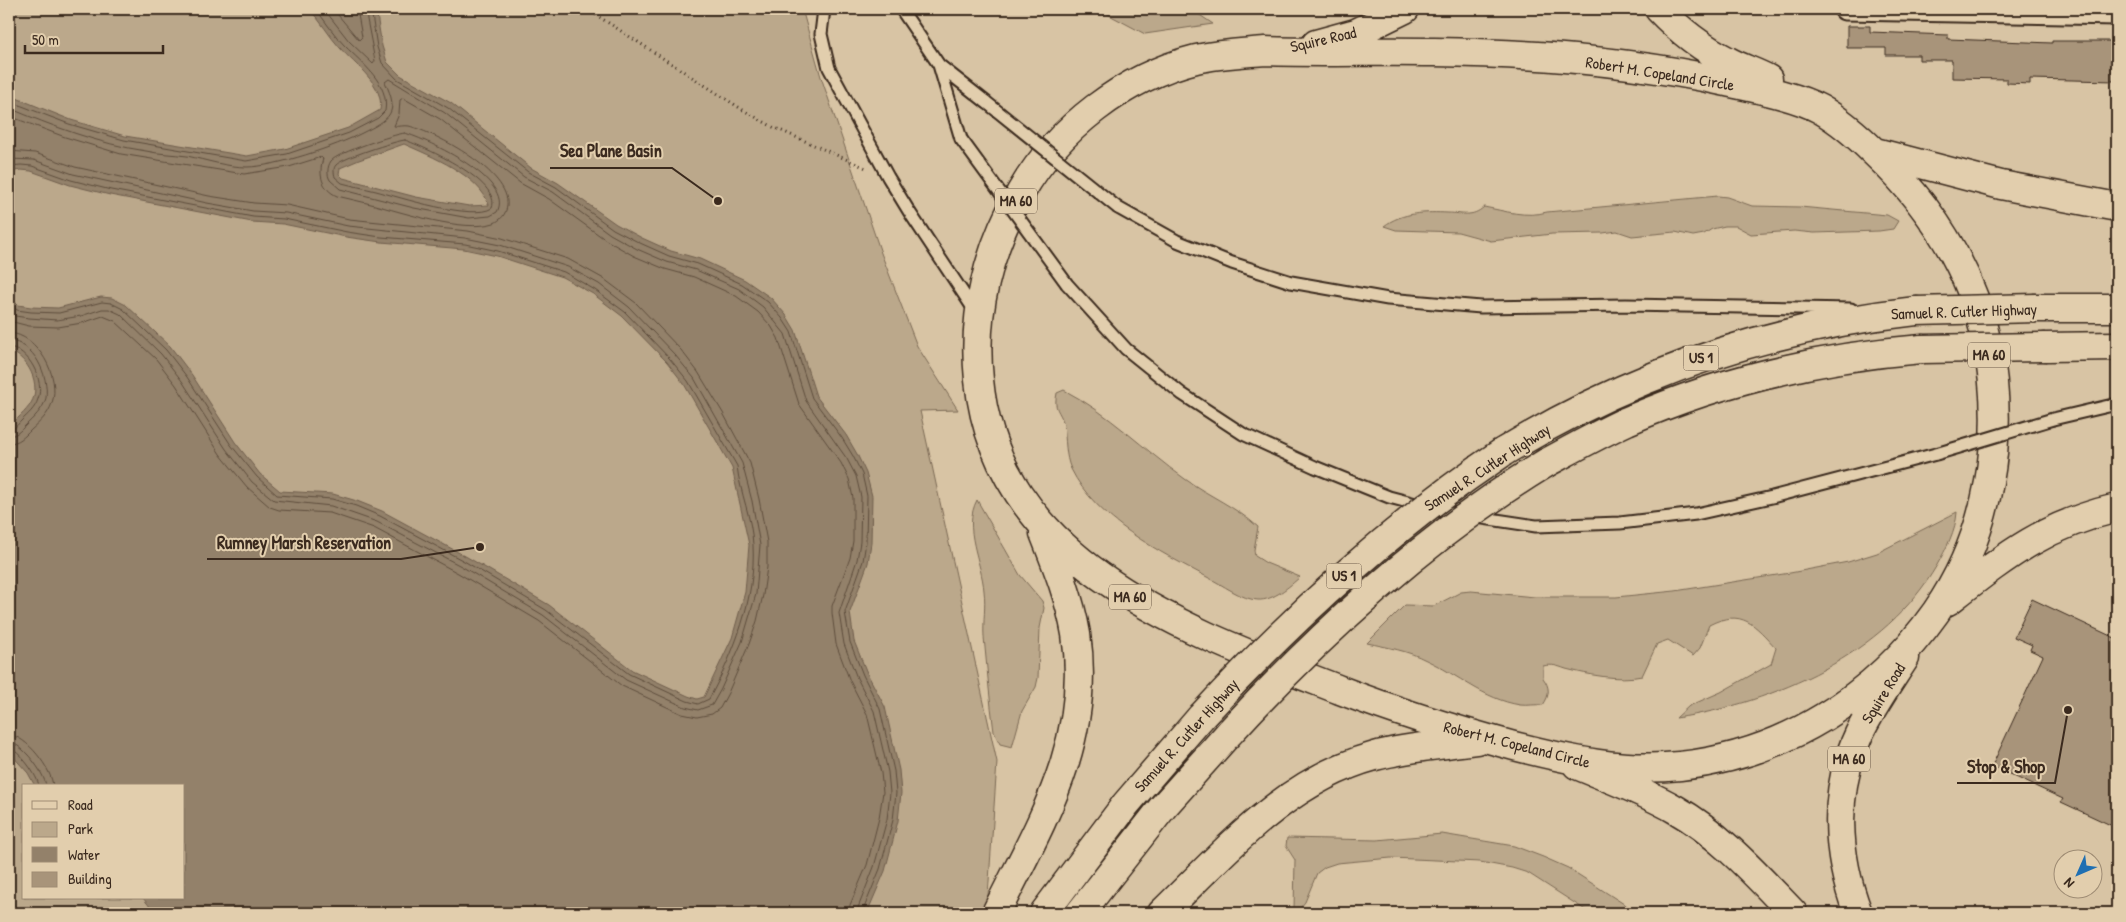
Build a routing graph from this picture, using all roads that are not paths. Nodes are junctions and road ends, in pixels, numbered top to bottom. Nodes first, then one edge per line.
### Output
1 (824, 9) edge
2 (901, 9) edge
3 (1405, 9) edge
4 (1659, 9) edge
5 (1845, 9) edge
6 (2117, 14) edge
7 (1265, 51) junction
8 (939, 65) junction
9 (1815, 105) junction
10 (1875, 152) junction
11 (2117, 207) edge
12 (2117, 308) edge
13 (1916, 310) junction
14 (979, 317) junction
15 (2117, 346) edge
16 (2117, 404) edge
17 (2117, 508) edge
18 (1040, 523) junction
19 (1932, 617) junction
20 (1488, 739) junction
21 (1557, 757) junction
22 (996, 913) edge
23 (1044, 913) edge
24 (1080, 913) edge
25 (1162, 913) edge
26 (1793, 913) edge
27 (1858, 913) edge

1 - 14 lane
2 - 8 lane
3 - 7 main road, Squire Road / MA 60
4 - 9 main road, MA 60
5 - 6 street
7 - 9 main road, Robert M. Copeland Circle
7 - 14 main road, Robert M. Copeland Circle / MA 60
8 - 13 lane, bridge
8 - 16 lane, bridge
9 - 10 main road, Robert M. Copeland Circle / MA 60
10 - 11 main road
10 - 19 main road, Robert M. Copeland Circle / MA 60
12 - 13 main road, Samuel R. Cutler Highway / US 1, bridge
13 - 23 main road, Samuel R. Cutler Highway / US 1, bridge
14 - 18 main road, Robert M. Copeland Circle / MA 60
15 - 24 main road, Samuel R. Cutler Highway / US 1, bridge
17 - 19 main road
18 - 20 main road, Robert M. Copeland Circle / MA 60
18 - 22 main road
19 - 21 main road, Robert M. Copeland Circle
19 - 27 main road, Squire Road / MA 60
20 - 21 main road, Robert M. Copeland Circle / MA 60
20 - 25 main road
21 - 26 main road, MA 60

